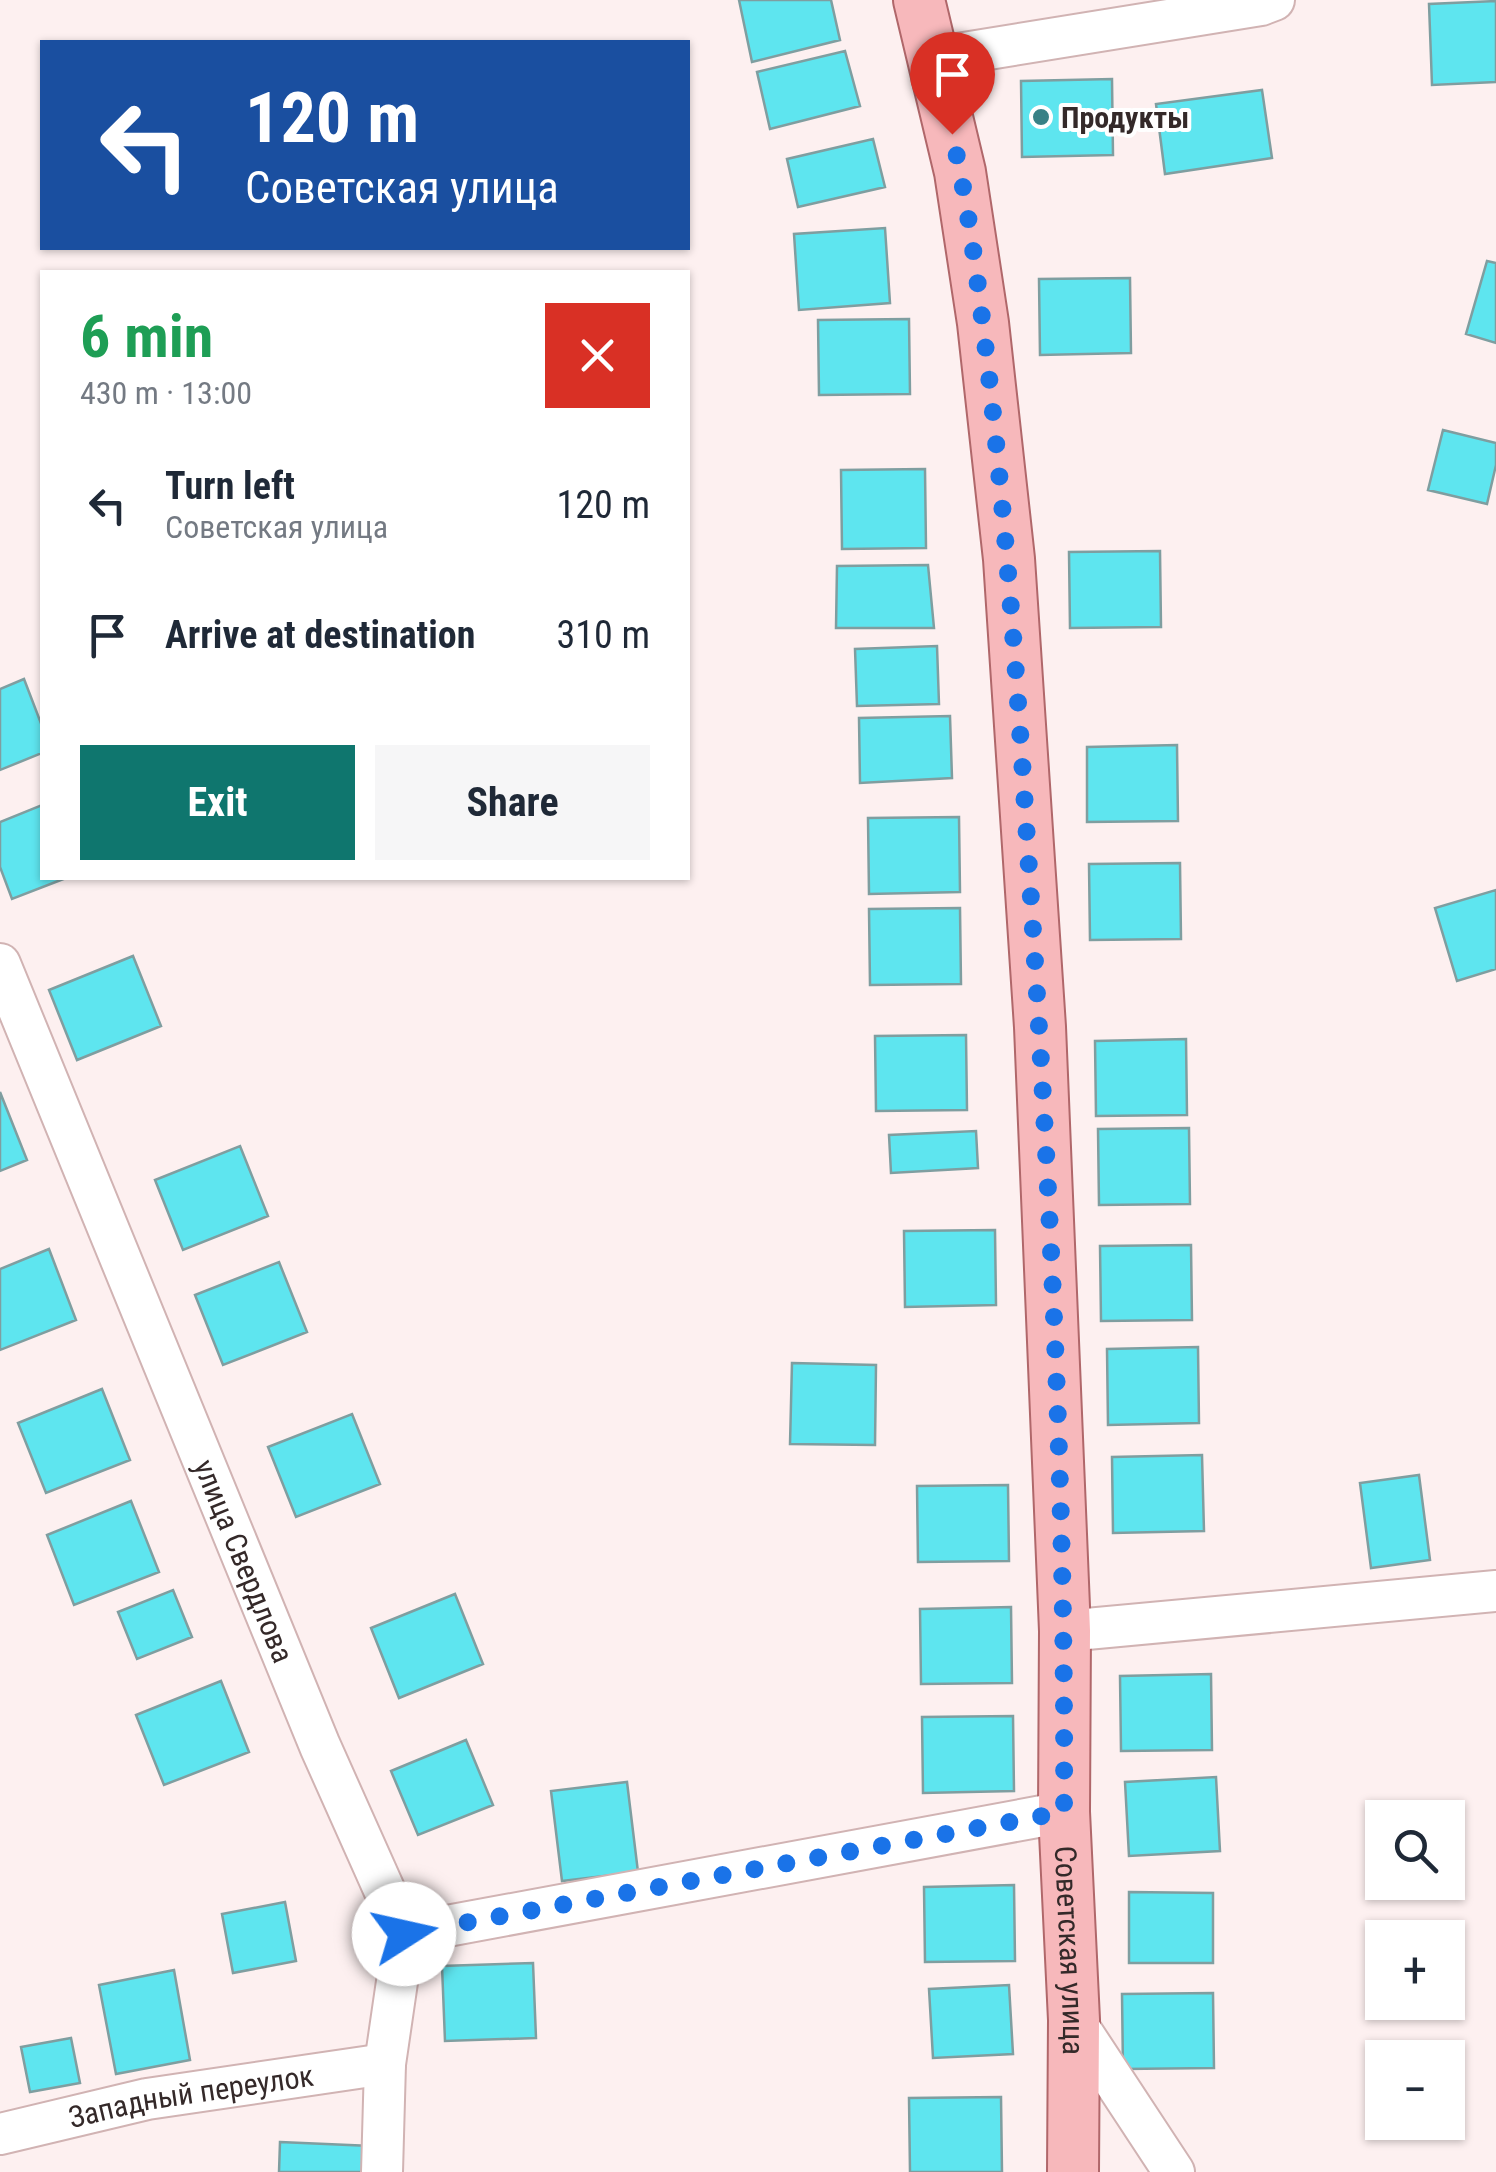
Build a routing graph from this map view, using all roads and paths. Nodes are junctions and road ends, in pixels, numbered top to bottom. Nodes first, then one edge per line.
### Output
1 (919, 0) edge
2 (1274, 0) edge
3 (933, 58) junction
4 (0, 964) edge
5 (1496, 1591) edge
6 (1065, 1631) junction
7 (1064, 1812) junction
8 (404, 1934) junction
9 (1074, 2020) junction
10 (384, 2064) junction
11 (0, 2134) edge
12 (382, 2172) edge
13 (1072, 2172) edge
14 (1174, 2172) edge

1 - 3 main road, Советская улица
2 - 3 street
3 - 6 main road, Советская улица
4 - 8 street, улица Свердлова
5 - 6 street
6 - 7 main road, Советская улица
7 - 8 street
7 - 9 main road, Советская улица
8 - 10 street
9 - 13 main road, Советская улица
9 - 14 street
10 - 11 street, Западный переулок
10 - 12 street

